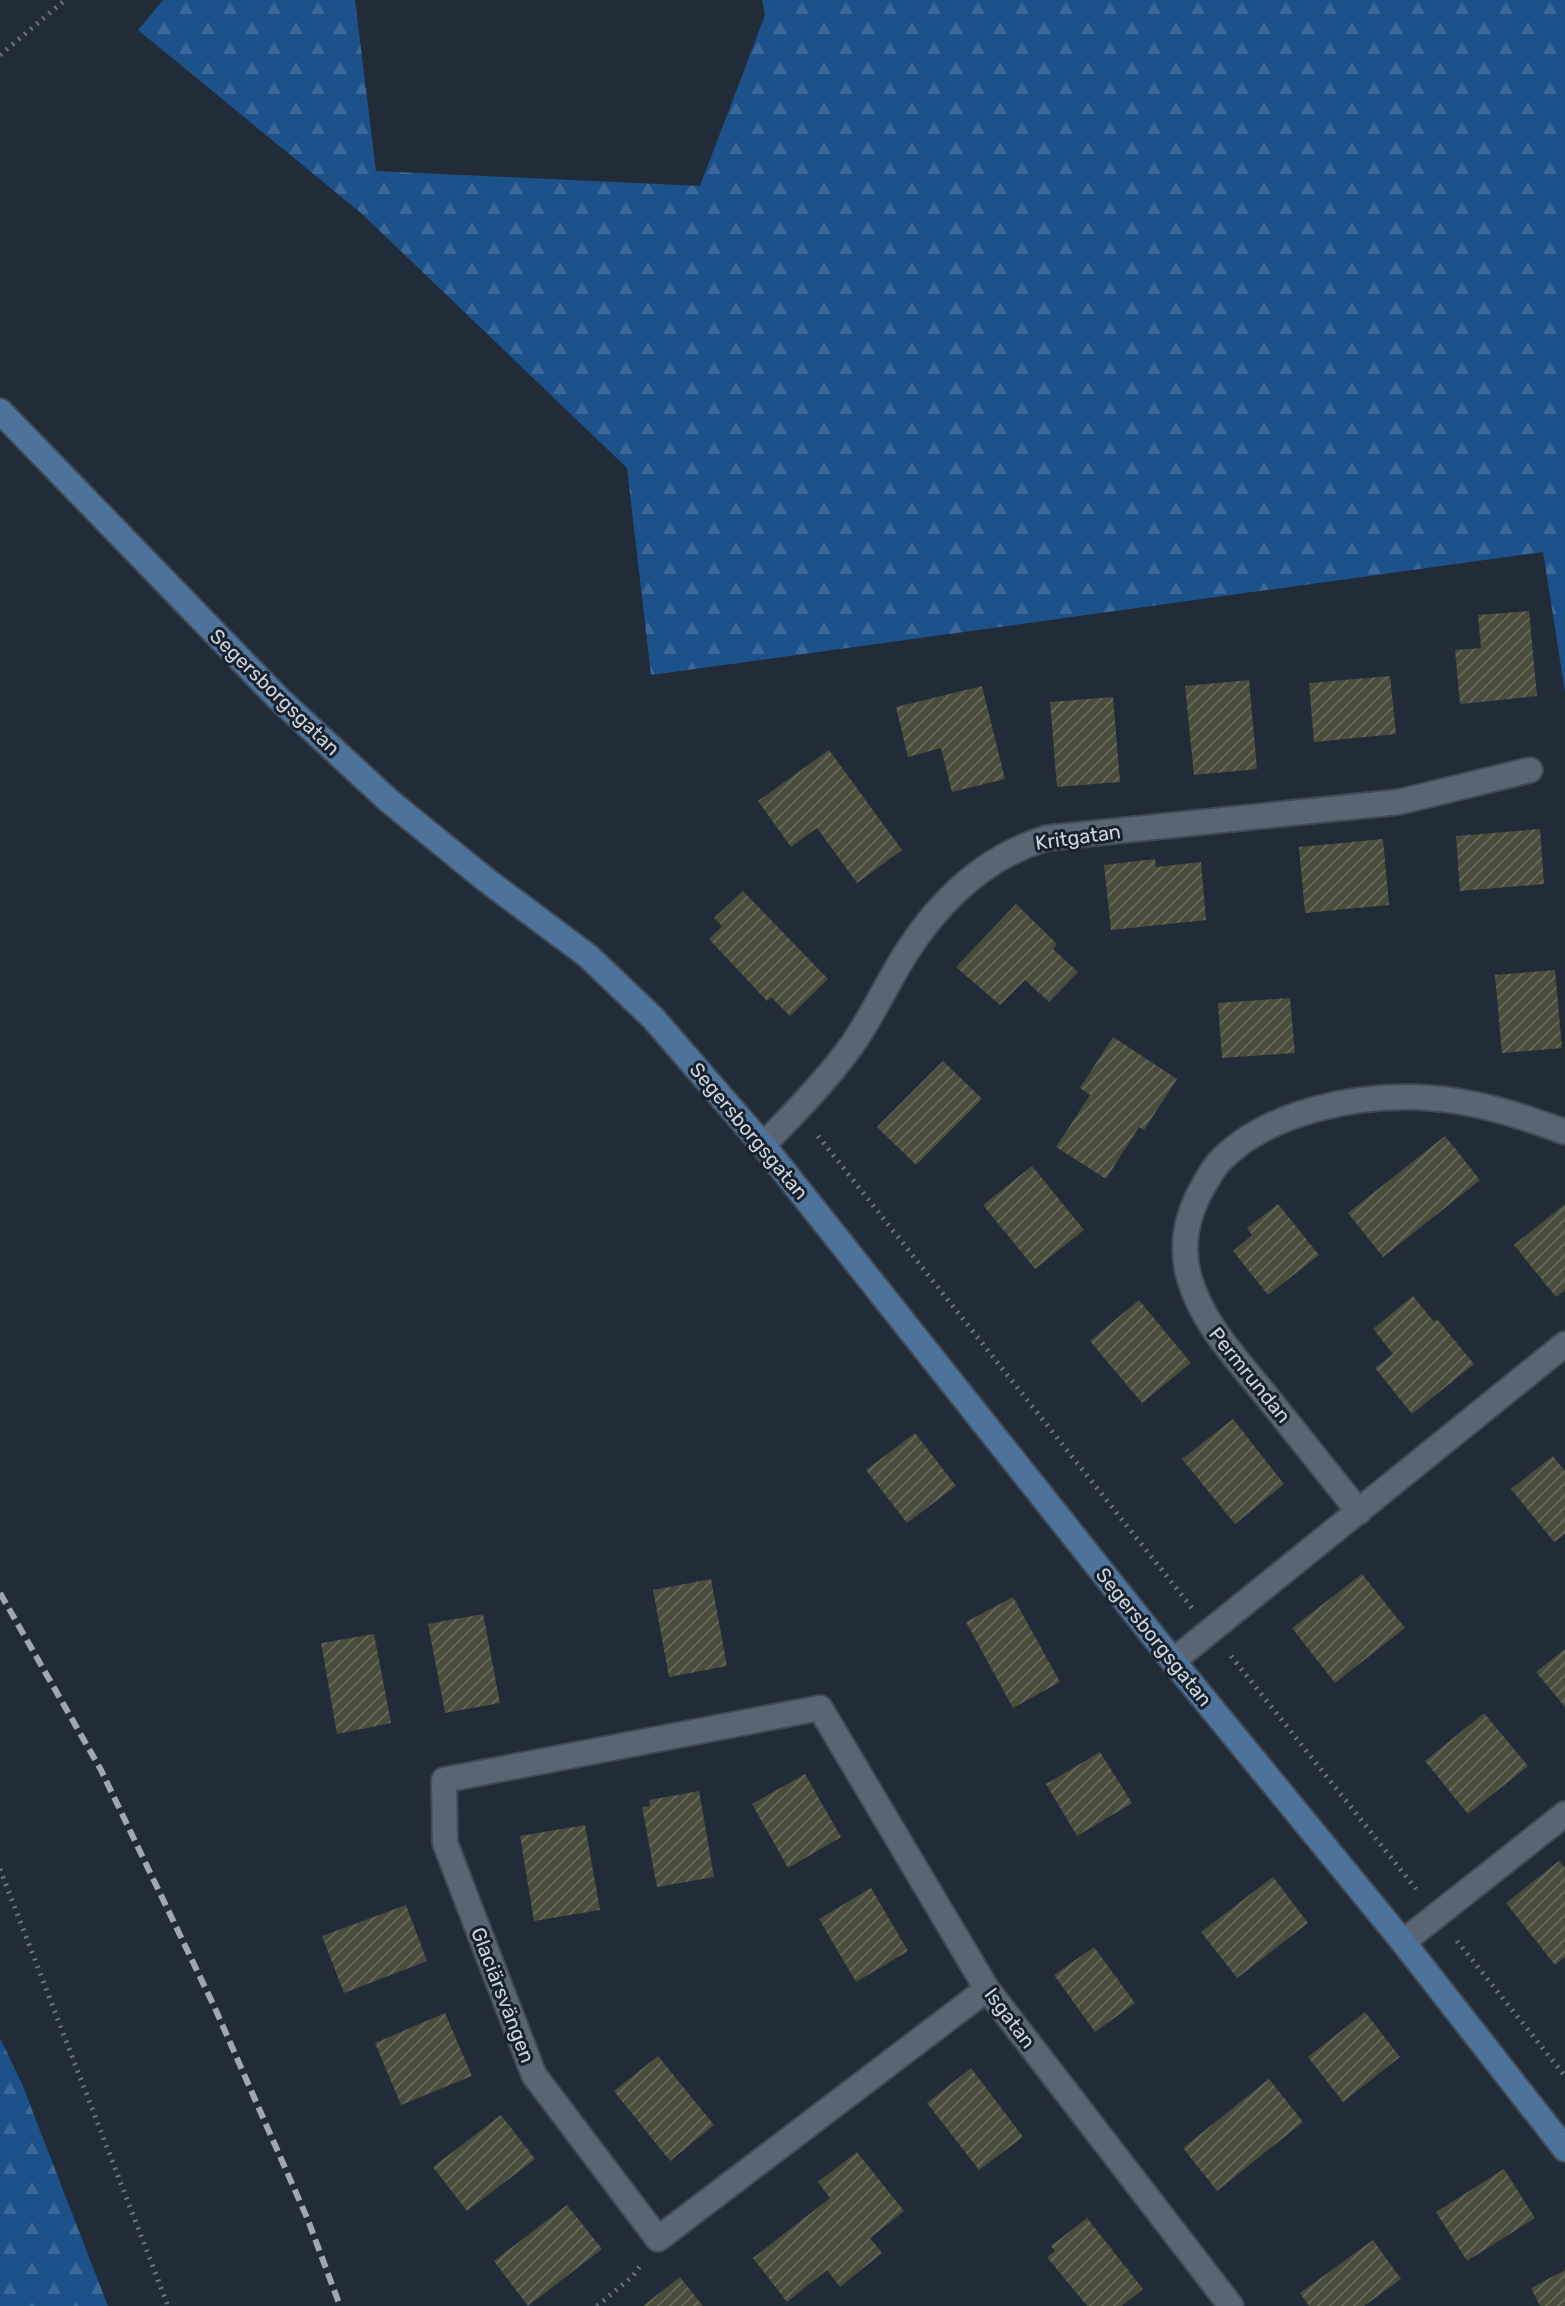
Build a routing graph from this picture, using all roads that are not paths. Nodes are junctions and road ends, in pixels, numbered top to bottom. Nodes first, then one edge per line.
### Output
1 (0, 411) edge
2 (1530, 770) dead end
3 (1565, 1132) edge
4 (763, 1145) junction
5 (1565, 1344) edge
6 (1359, 1512) junction
7 (1173, 1661) junction
8 (820, 1708) joint
9 (1565, 1814) edge
10 (1403, 1942) junction
11 (987, 1989) junction
12 (1565, 2149) edge
13 (1231, 2306) edge

1 - 4 street, Segersborgsgatan
2 - 4 street, Kritgatan
3 - 6 street, Permrundan
4 - 7 street, Segersborgsgatan
5 - 6 street
6 - 7 street
7 - 10 street, Segersborgsgatan
8 - 11 street, Isgatan
8 - 11 street, Glaciärsvängen
9 - 10 street
10 - 12 street, Segersborgsgatan
11 - 13 street, Isgatan

